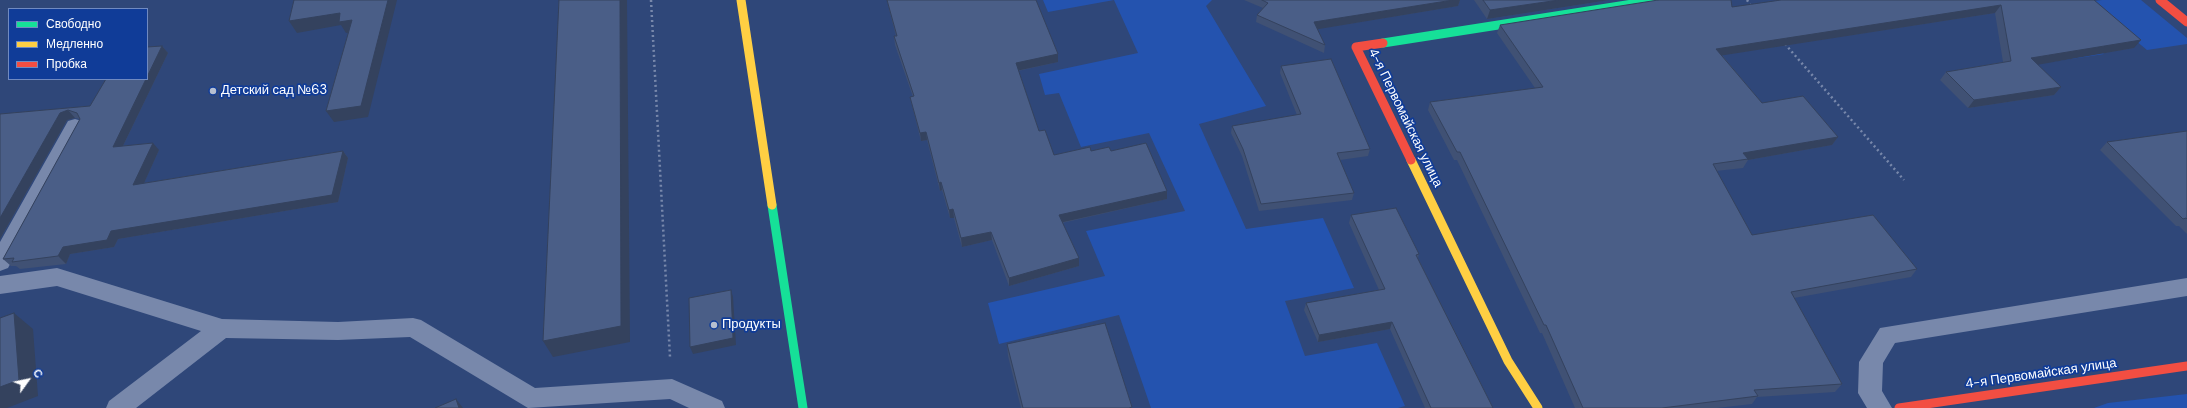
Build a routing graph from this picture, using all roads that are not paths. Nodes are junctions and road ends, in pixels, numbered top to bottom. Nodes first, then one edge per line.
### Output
1 (741, 0) edge
2 (1658, 0) edge
3 (2160, 0) edge
4 (2187, 22) edge
5 (75, 126) edge
6 (0, 262) edge
7 (0, 285) edge
8 (2187, 287) edge
9 (222, 328) junction
10 (2187, 366) edge
11 (118, 408) edge
12 (713, 408) edge
13 (803, 408) edge
14 (1538, 408) edge
15 (1880, 408) edge
16 (1899, 408) edge

1 - 13 street
2 - 14 street, 4-я Первомайская улица
3 - 4 street
5 - 6 lane
7 - 9 lane
8 - 15 lane
9 - 11 lane
9 - 12 lane
10 - 16 street, 4-я Первомайская улица

